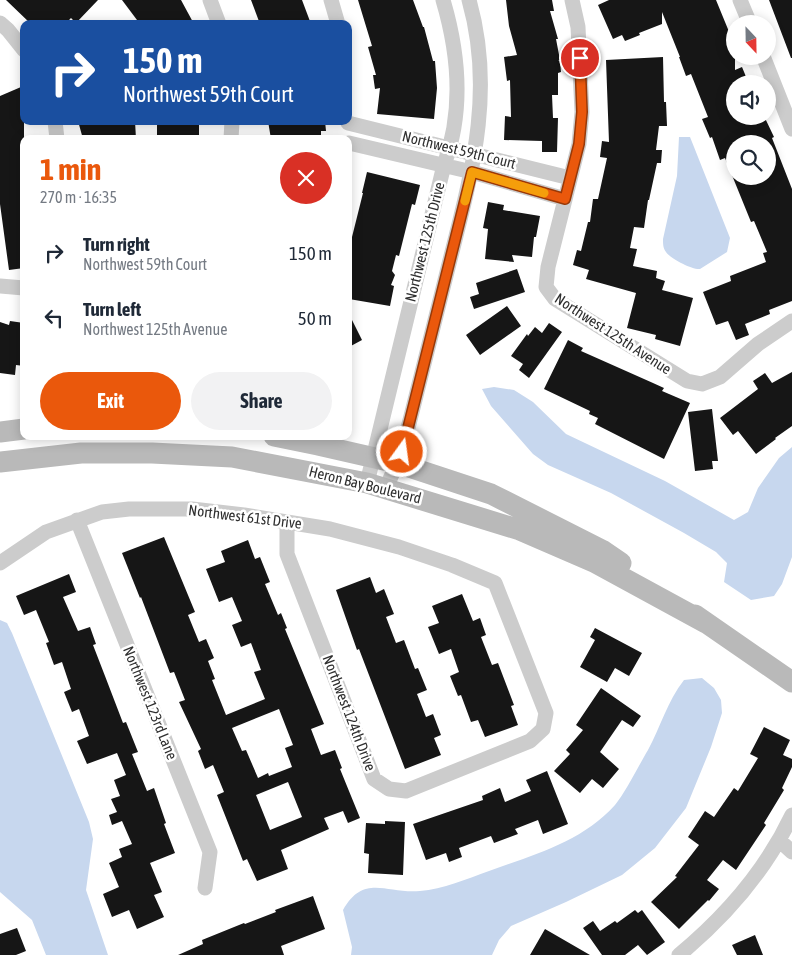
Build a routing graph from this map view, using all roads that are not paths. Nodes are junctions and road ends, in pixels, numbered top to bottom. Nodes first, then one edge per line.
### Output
1 (210, 0) edge
2 (331, 0) edge
3 (443, 0) edge
4 (469, 0) edge
5 (572, 0) edge
6 (740, 0) edge
7 (746, 15) edge
8 (218, 20) edge
9 (337, 20) edge
10 (0, 23) edge
11 (20, 45) edge
12 (767, 65) edge
13 (352, 123) edge
14 (792, 129) edge
15 (352, 143) edge
16 (450, 148) junction
17 (474, 154) junction
18 (444, 165) junction
19 (472, 172) junction
20 (570, 178) junction
21 (565, 199) junction
22 (0, 286) edge
23 (20, 288) edge
24 (792, 321) edge
25 (20, 430) edge
26 (0, 432) edge
27 (292, 440) edge
28 (372, 458) junction
29 (0, 462) edge
30 (397, 463) junction
31 (377, 485) junction
32 (77, 520) junction
33 (287, 522) junction
34 (0, 563) edge
35 (495, 583) joint
36 (706, 623) junction
37 (792, 682) edge
38 (792, 814) edge
39 (780, 841) junction
40 (792, 852) edge
41 (205, 888) dead end
42 (679, 955) edge

1 - 8 street
2 - 9 street
3 - 16 street, Northwest 125th Drive
4 - 17 street, Northwest 125th Drive
5 - 20 street, Northwest 125th Avenue
6 - 7 street
10 - 11 street
12 - 14 street
13 - 16 street, Northwest 59th Court
15 - 18 street, Northwest 59th Court
16 - 17 street, Northwest 59th Court
16 - 18 street, Northwest 125th Drive
17 - 19 street, Northwest 125th Drive
17 - 20 street, Northwest 59th Court
18 - 19 street, Northwest 59th Court
18 - 28 street, Northwest 125th Drive
19 - 21 street, Northwest 59th Court
19 - 30 street, Northwest 125th Drive
20 - 21 street, Northwest 125th Avenue
21 - 24 street, Northwest 125th Avenue
22 - 23 street
25 - 26 street
27 - 28 street, Heron Bay Boulevard
28 - 30 street, Heron Bay Boulevard
28 - 31 street, Northwest 125th Drive
29 - 31 street, Heron Bay Boulevard
30 - 31 street, Northwest 125th Drive
30 - 36 street, Heron Bay Boulevard
31 - 36 street, Heron Bay Boulevard
32 - 33 street, Northwest 61st Drive
32 - 34 street, Northwest 61st Drive
32 - 41 street, Northwest 123rd Lane
33 - 35 street, Northwest 61st Drive
33 - 35 street, Northwest 124th Drive
36 - 37 street, Heron Bay Boulevard
38 - 39 street
39 - 40 street
39 - 42 street

